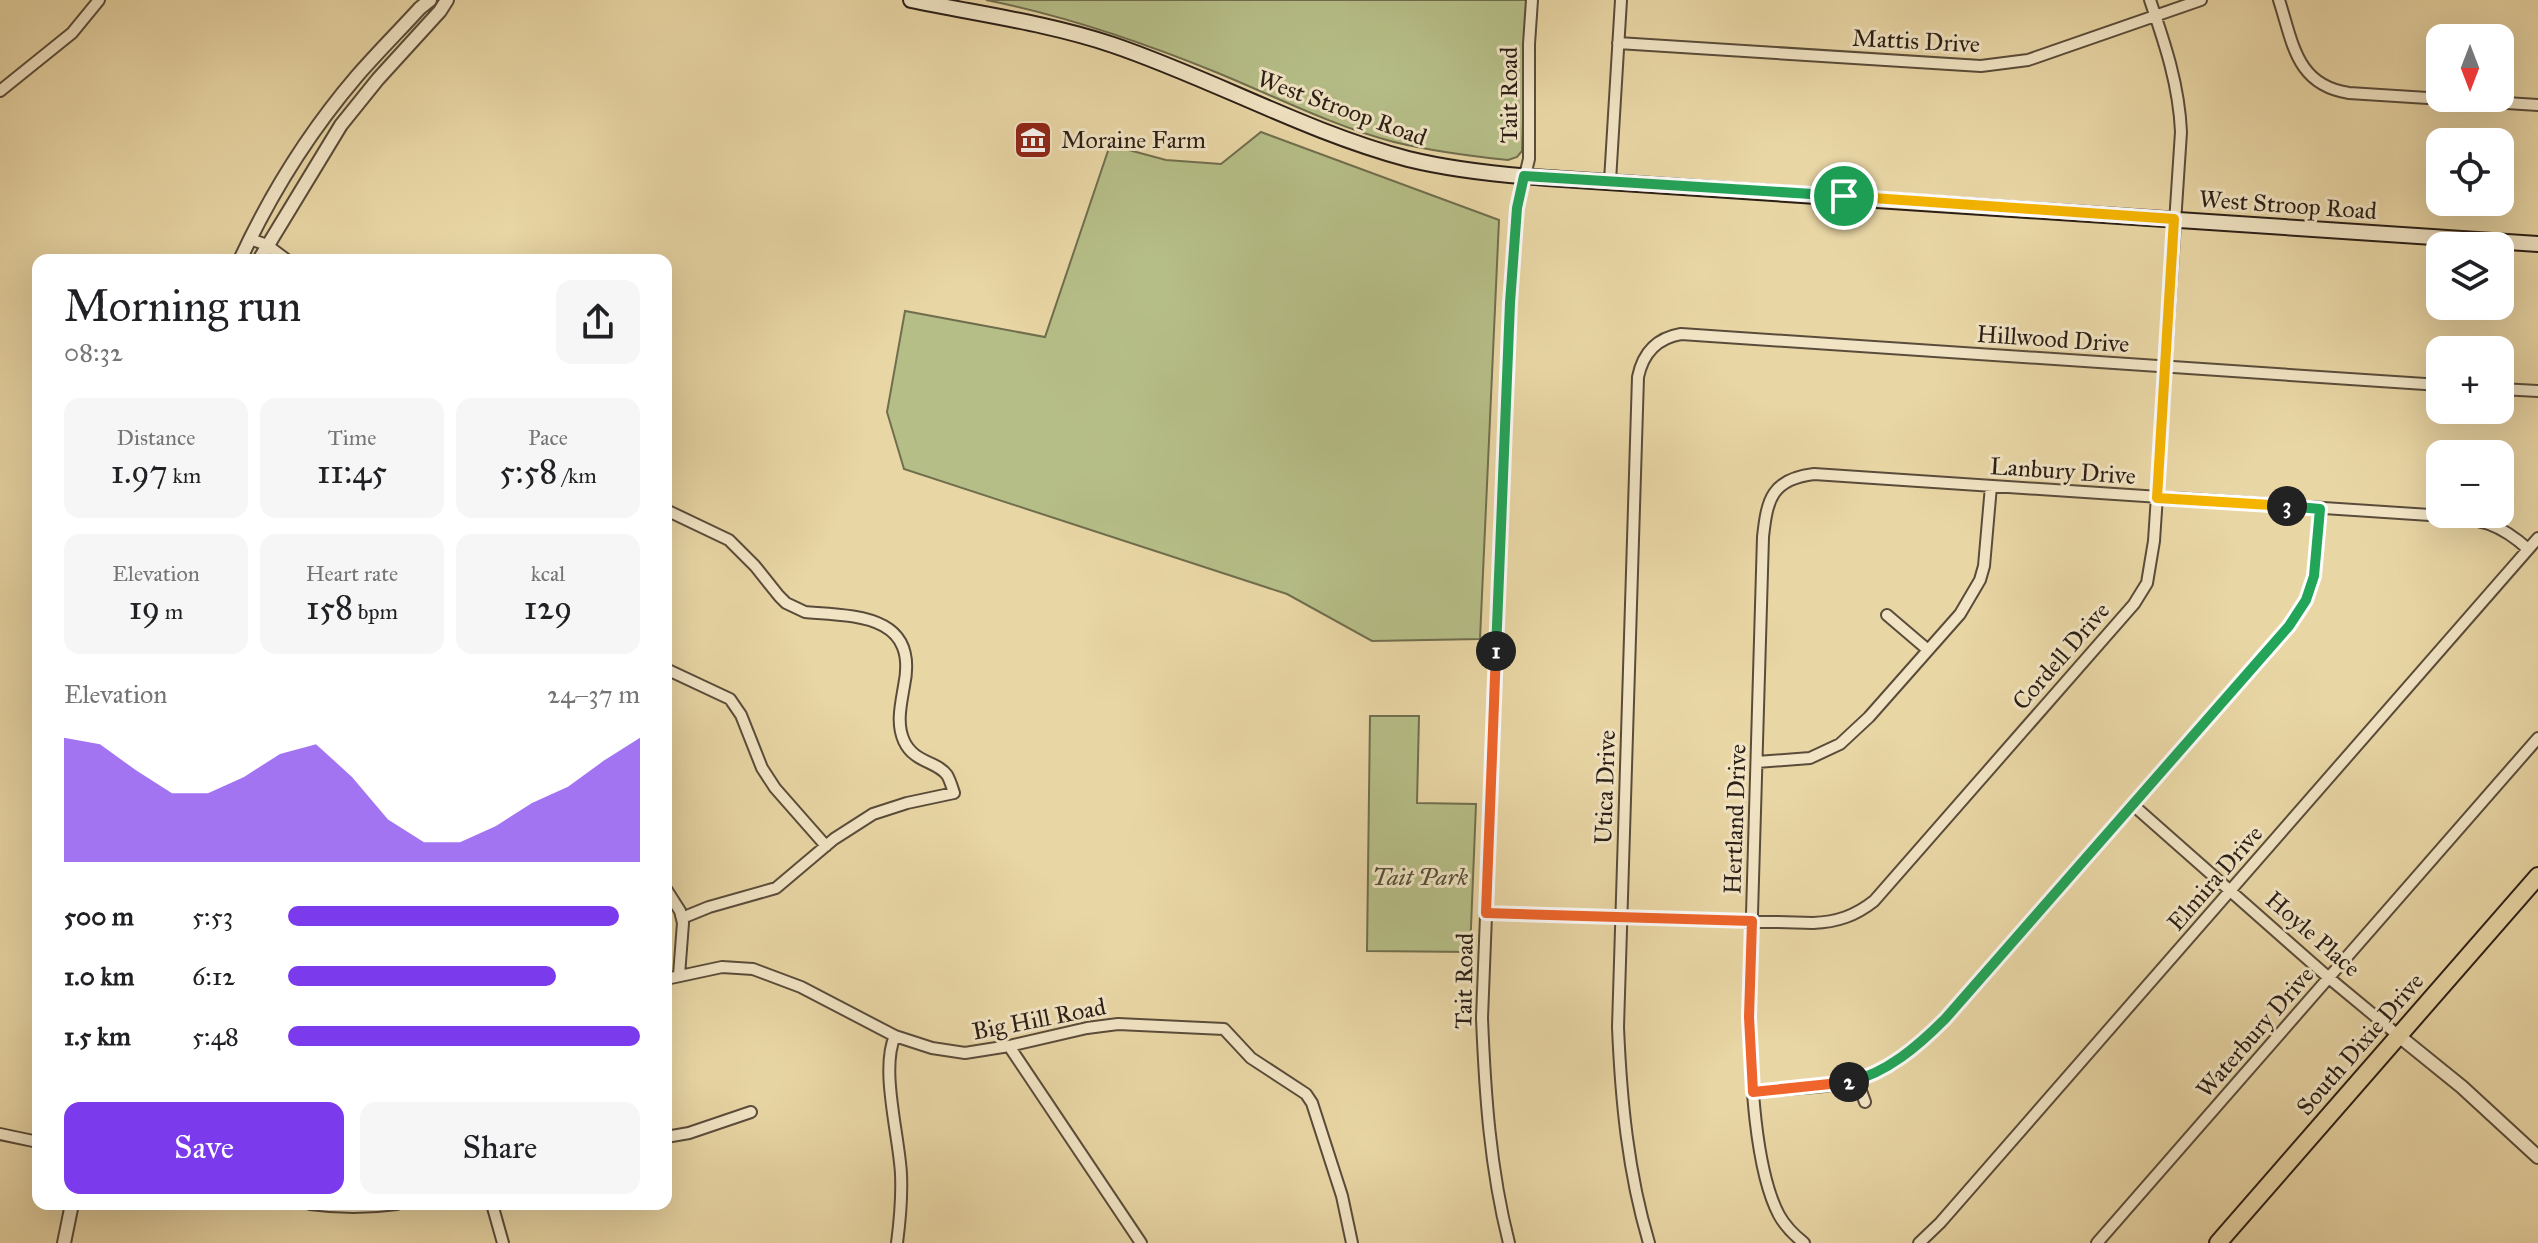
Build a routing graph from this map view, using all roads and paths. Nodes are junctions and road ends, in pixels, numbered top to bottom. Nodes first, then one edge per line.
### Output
1 (99, 0) edge
2 (447, 0) edge
3 (911, 0) edge
4 (1532, 0) edge
5 (1621, 0) edge
6 (2150, 0) edge
7 (2201, 0) edge
8 (2279, 0) edge
9 (424, 3) edge
10 (2156, 16) junction
11 (1618, 43) junction
12 (0, 91) edge
13 (2538, 105) edge
14 (1524, 176) junction
15 (1610, 181) junction
16 (2174, 219) junction
17 (250, 239) junction
18 (2538, 244) edge
19 (267, 245) junction
20 (243, 254) edge
21 (262, 254) edge
22 (279, 254) edge
23 (1663, 339) joint
24 (2165, 367) junction
25 (2426, 384) edge
26 (2514, 390) edge
27 (2538, 391) edge
28 (1780, 485) joint
29 (1991, 486) junction
30 (2157, 498) junction
31 (2320, 509) junction
32 (672, 513) edge
33 (2538, 538) edge
34 (2528, 549) junction
35 (1887, 615) dead end
36 (1928, 650) junction
37 (672, 672) edge
38 (2538, 738) edge
39 (1757, 762) junction
40 (2133, 805) junction
41 (826, 846) junction
42 (2538, 876) edge
43 (2230, 891) junction
44 (672, 900) edge
45 (1486, 913) junction
46 (1621, 916) junction
47 (682, 918) junction
48 (1752, 921) junction
49 (679, 975) junction
50 (672, 977) edge
51 (2329, 978) junction
52 (895, 1036) junction
53 (2399, 1036) junction
54 (1009, 1046) junction
55 (1857, 1080) junction
56 (1753, 1092) junction
57 (1865, 1102) dead end
58 (751, 1112) dead end
59 (0, 1134) edge
60 (672, 1136) edge
61 (32, 1141) edge
62 (2538, 1157) edge
63 (71, 1210) edge
64 (494, 1210) edge
65 (64, 1243) edge
66 (503, 1243) edge
67 (897, 1243) edge
68 (1141, 1243) edge
69 (1352, 1243) edge
70 (1509, 1243) edge
71 (1649, 1243) edge
72 (1804, 1243) edge
73 (1919, 1243) edge
74 (2097, 1243) edge
75 (2218, 1243) edge

1 - 12 street
2 - 19 street
3 - 14 main road, West Stroop Road
4 - 14 street, Tait Road
5 - 11 street
6 - 10 street, Cordell Drive
7 - 10 street, Mattis Drive
8 - 13 street
9 - 17 street
10 - 11 street, Mattis Drive
10 - 16 street, Cordell Drive
11 - 15 street
14 - 15 main road, West Stroop Road
14 - 45 street, Tait Road
15 - 16 main road, West Stroop Road
16 - 18 main road, West Stroop Road
16 - 24 street, Cordell Drive
17 - 19 street
17 - 20 street
19 - 21 street
19 - 22 street
23 - 24 street, Hillwood Drive
23 - 46 street, Utica Drive
24 - 25 street, Hillwood Drive
24 - 30 street, Cordell Drive
26 - 27 street
28 - 29 street, Lanbury Drive
28 - 39 street, Hertland Drive
29 - 30 street, Lanbury Drive
29 - 36 street
30 - 31 street, Lanbury Drive
30 - 48 street, Cordell Drive
31 - 34 street, Lanbury Drive
31 - 40 street
32 - 41 street
33 - 34 street, Elmira Drive
34 - 43 street, Elmira Drive
35 - 36 street
36 - 39 street
37 - 41 street
38 - 51 street, Waterbury Drive
39 - 48 street, Hertland Drive
40 - 43 street, Hoyle Place
40 - 55 street
41 - 47 street
42 - 53 main road, South Dixie Drive
43 - 51 street, Hoyle Place
43 - 73 street, Elmira Drive
44 - 47 street
45 - 46 street, Cordell Drive
45 - 70 street, Tait Road
46 - 48 street, Cordell Drive
46 - 71 street, Utica Drive
47 - 49 street
48 - 56 street, Hertland Drive
49 - 50 street, Big Hill Road
49 - 52 street, Big Hill Road
51 - 53 street, Hoyle Place
51 - 74 street, Waterbury Drive
52 - 54 street, Big Hill Road
52 - 67 street
53 - 62 street, Hoyle Place
53 - 75 main road, South Dixie Drive
54 - 68 street
54 - 69 street, Big Hill Road
55 - 56 street
55 - 57 street
56 - 72 street, Hertland Drive
58 - 60 street
59 - 61 street
63 - 65 street
64 - 66 street

